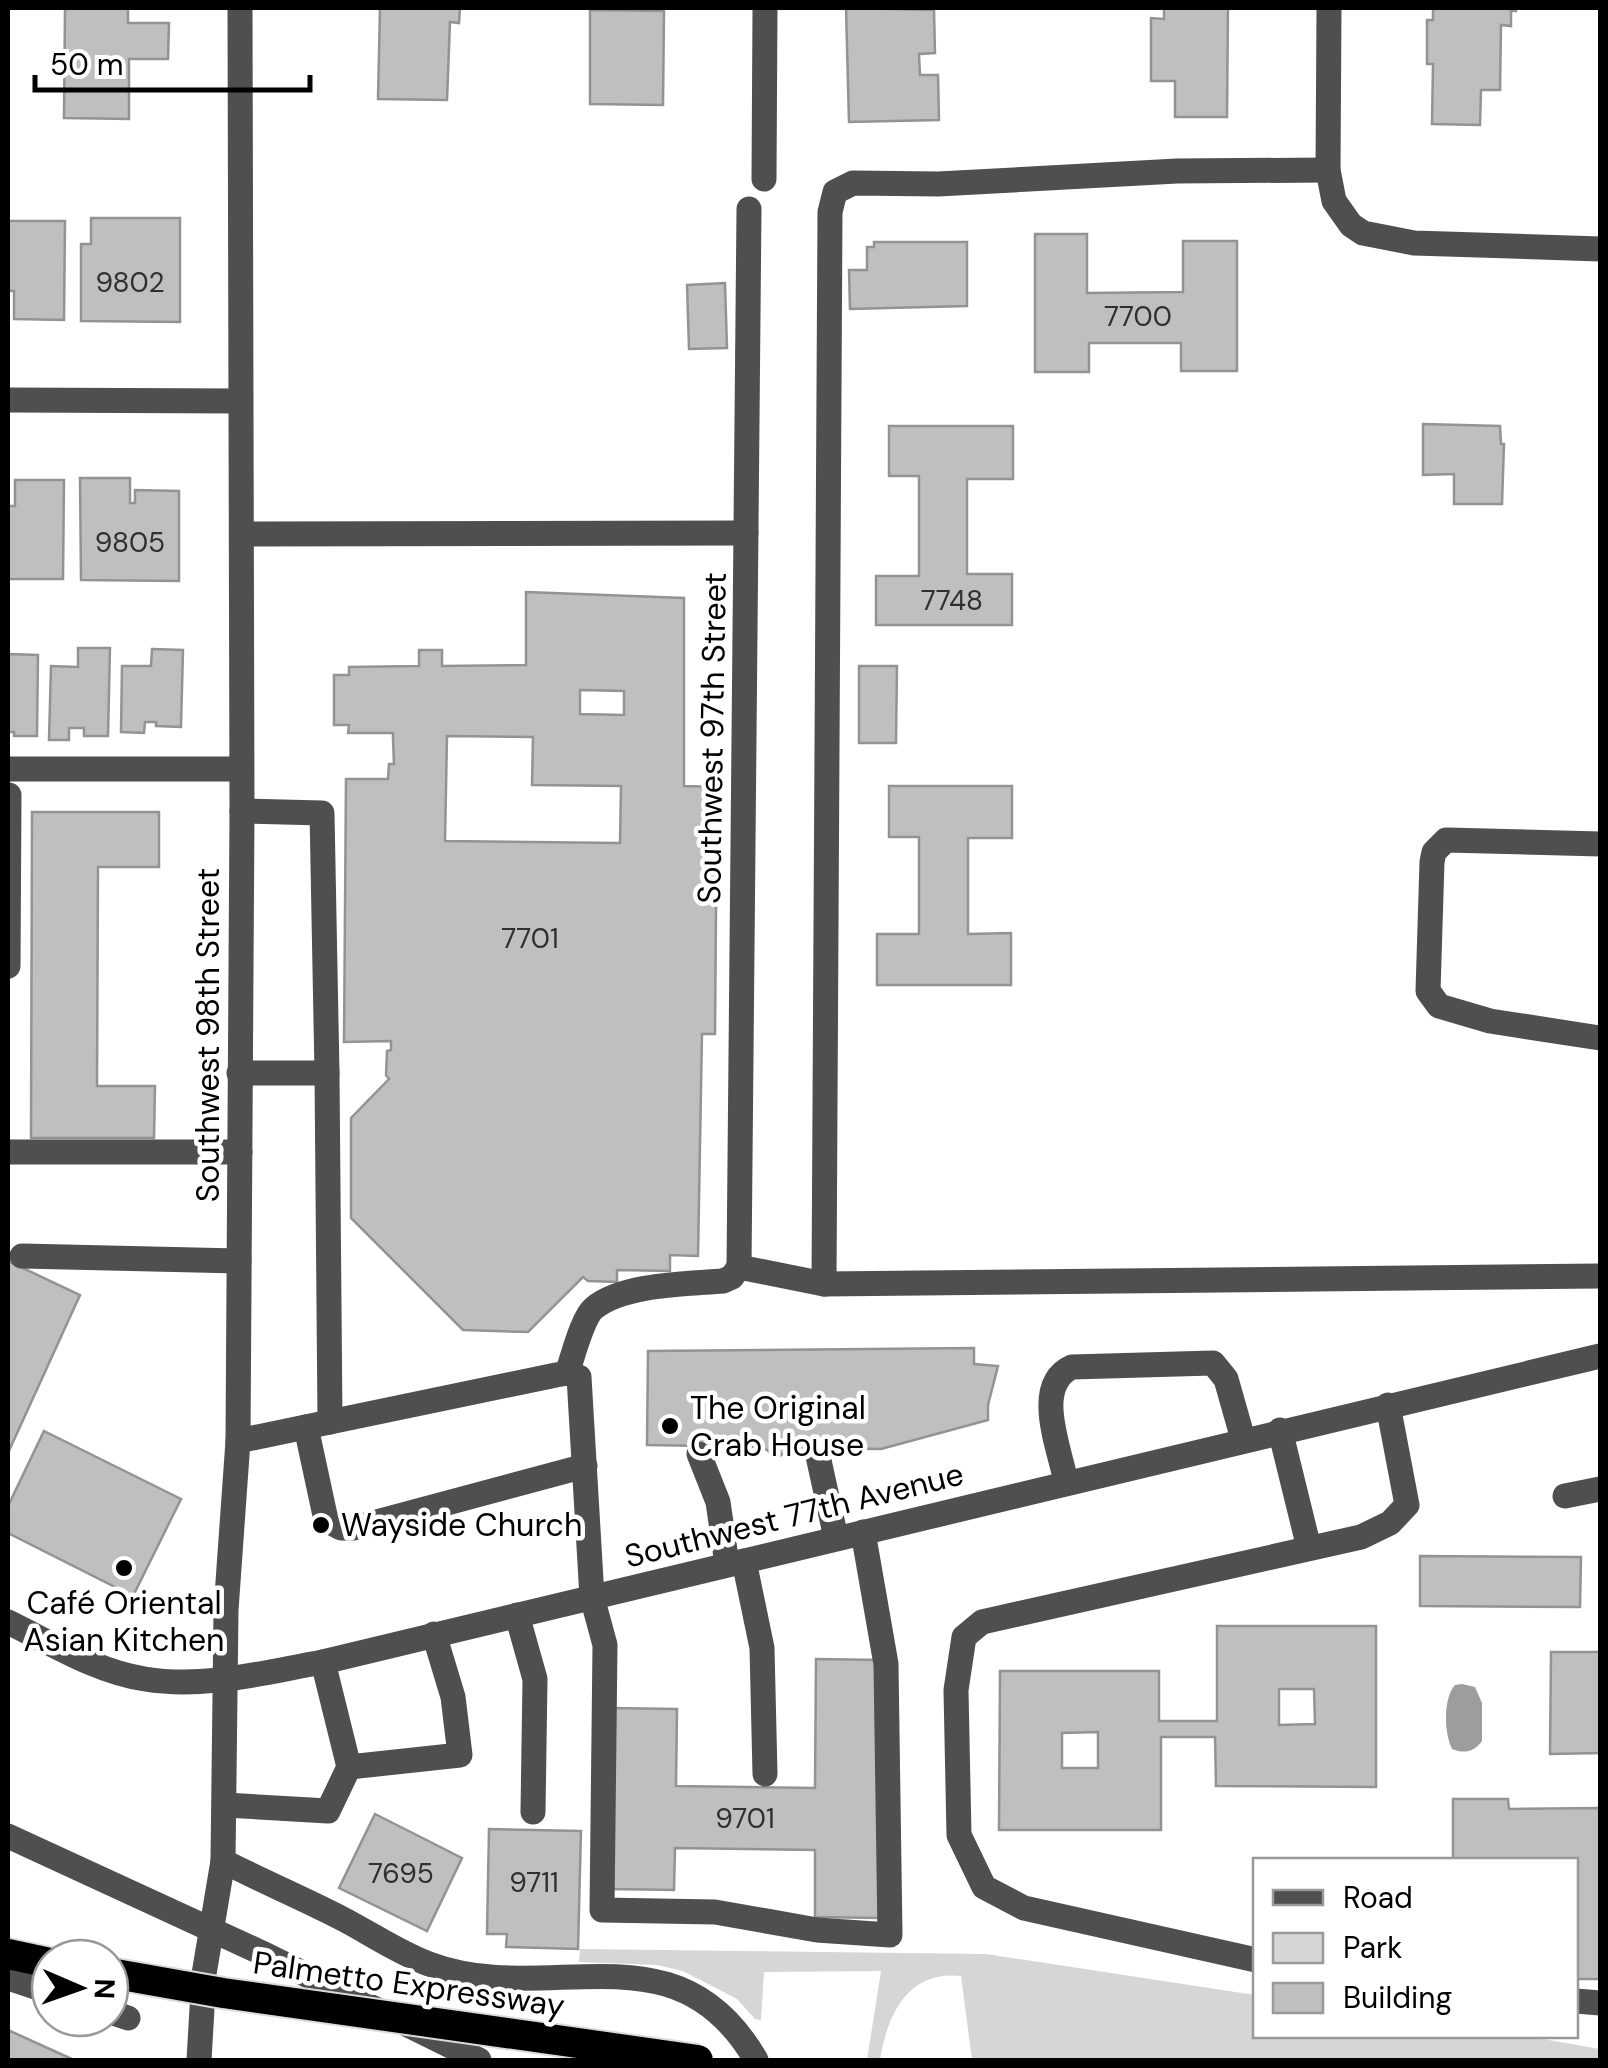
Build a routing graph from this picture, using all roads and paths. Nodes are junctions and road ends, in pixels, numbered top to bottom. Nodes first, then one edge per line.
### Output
1 (240, 8) edge
2 (765, 8) edge
3 (1329, 8) edge
4 (1328, 170) junction
5 (764, 179) dead end
6 (749, 209) dead end
7 (1600, 250) edge
8 (8, 400) edge
9 (240, 401) junction
10 (242, 534) junction
11 (746, 534) junction
12 (8, 768) edge
13 (242, 769) junction
14 (9, 796) edge
15 (242, 811) junction
16 (1600, 844) edge
17 (8, 966) edge
18 (1600, 1038) edge
19 (240, 1073) junction
20 (327, 1073) junction
21 (8, 1152) edge
22 (240, 1152) junction
23 (22, 1256) dead end
24 (239, 1261) junction
25 (1600, 1266) edge
26 (739, 1267) junction
27 (1600, 1276) edge
28 (824, 1284) junction
29 (1600, 1356) edge
30 (567, 1373) junction
31 (1388, 1405) junction
32 (318, 1424) junction
33 (1280, 1430) junction
34 (1243, 1439) junction
35 (238, 1441) junction
36 (699, 1454) dead end
37 (818, 1456) dead end
38 (586, 1466) junction
39 (1066, 1482) junction
40 (1600, 1489) edge
41 (1565, 1496) dead end
42 (864, 1532) junction
43 (836, 1538) junction
44 (1309, 1548) junction
45 (736, 1562) junction
46 (592, 1597) junction
47 (517, 1614) junction
48 (8, 1622) edge
49 (434, 1634) junction
50 (323, 1662) junction
51 (226, 1680) junction
52 (349, 1767) junction
53 (765, 1774) dead end
54 (226, 1805) junction
55 (533, 1812) dead end
56 (8, 1836) edge
57 (224, 1861) junction
58 (211, 1929) junction
59 (1253, 1959) edge
60 (130, 1977) edge
61 (198, 2060) edge
62 (479, 2060) edge
63 (698, 2060) edge
64 (756, 2060) edge

1 - 9 street, Southwest 98th Street
2 - 5 street
3 - 4 street
4 - 7 street
4 - 28 street
6 - 11 street, Southwest 97th Street
8 - 9 street
9 - 10 street, Southwest 98th Street
10 - 11 street
10 - 13 street, Southwest 98th Street
11 - 26 street, Southwest 97th Street
12 - 13 street
13 - 15 street, Southwest 98th Street
14 - 17 street
15 - 19 street, Southwest 98th Street
15 - 20 street
16 - 18 street
19 - 20 street
19 - 22 street, Southwest 98th Street
20 - 32 street
21 - 22 street
22 - 24 street, Southwest 98th Street
23 - 24 street
24 - 35 street, Southwest 98th Street
25 - 27 street
26 - 28 street
26 - 30 street
27 - 28 street
29 - 31 street, Southwest 77th Avenue
30 - 32 street
30 - 38 street
31 - 33 street, Southwest 77th Avenue
31 - 44 street
32 - 35 street
32 - 38 street
33 - 34 street, Southwest 77th Avenue
33 - 44 street
34 - 39 street, Southwest 77th Avenue
34 - 39 street
35 - 51 street, Southwest 98th Street
36 - 45 street
37 - 43 street
38 - 46 street
39 - 42 street, Southwest 77th Avenue
40 - 41 street
42 - 43 street, Southwest 77th Avenue
42 - 46 street
43 - 45 street, Southwest 77th Avenue
44 - 59 street
45 - 46 street, Southwest 77th Avenue
45 - 53 street
46 - 47 street, Southwest 77th Avenue
47 - 49 street, Southwest 77th Avenue
47 - 55 street
48 - 51 street, Southwest 77th Avenue
49 - 50 street, Southwest 77th Avenue
49 - 52 street
50 - 51 street, Southwest 77th Avenue
50 - 52 street
51 - 54 street, Southwest 98th Street
52 - 54 street
54 - 57 street, Southwest 98th Street
56 - 58 street
57 - 58 street, Southwest 98th Street
57 - 64 street
58 - 61 street, Southwest 98th Street
58 - 62 street
60 - 63 highway, Palmetto Expressway, bridge

